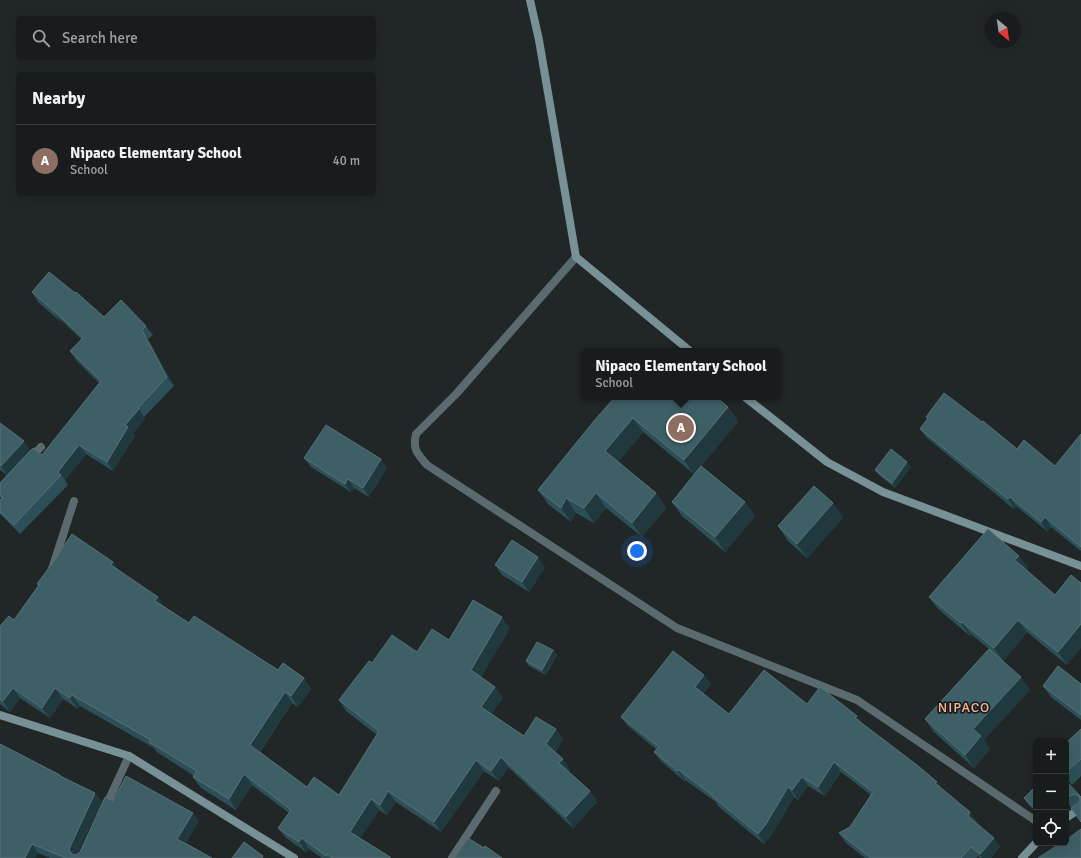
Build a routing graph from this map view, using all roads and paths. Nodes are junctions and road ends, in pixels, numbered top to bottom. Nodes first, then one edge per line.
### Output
1 (530, 0) edge
2 (576, 257) junction
3 (686, 348) edge
4 (749, 400) edge
5 (41, 447) dead end
6 (26, 464) edge
7 (74, 501) dead end
8 (1081, 566) edge
9 (49, 573) edge
10 (0, 714) edge
11 (129, 756) junction
12 (496, 792) dead end
13 (1081, 808) edge
14 (103, 813) edge
15 (1069, 816) edge
16 (1033, 819) edge
17 (1033, 846) edge
18 (288, 856) edge
19 (452, 858) edge
20 (1022, 858) edge

1 - 2 street
2 - 3 street
2 - 16 street
4 - 8 street
5 - 6 street
7 - 9 street
10 - 11 street
11 - 14 street
11 - 18 street
12 - 19 street
13 - 15 street
17 - 20 street

